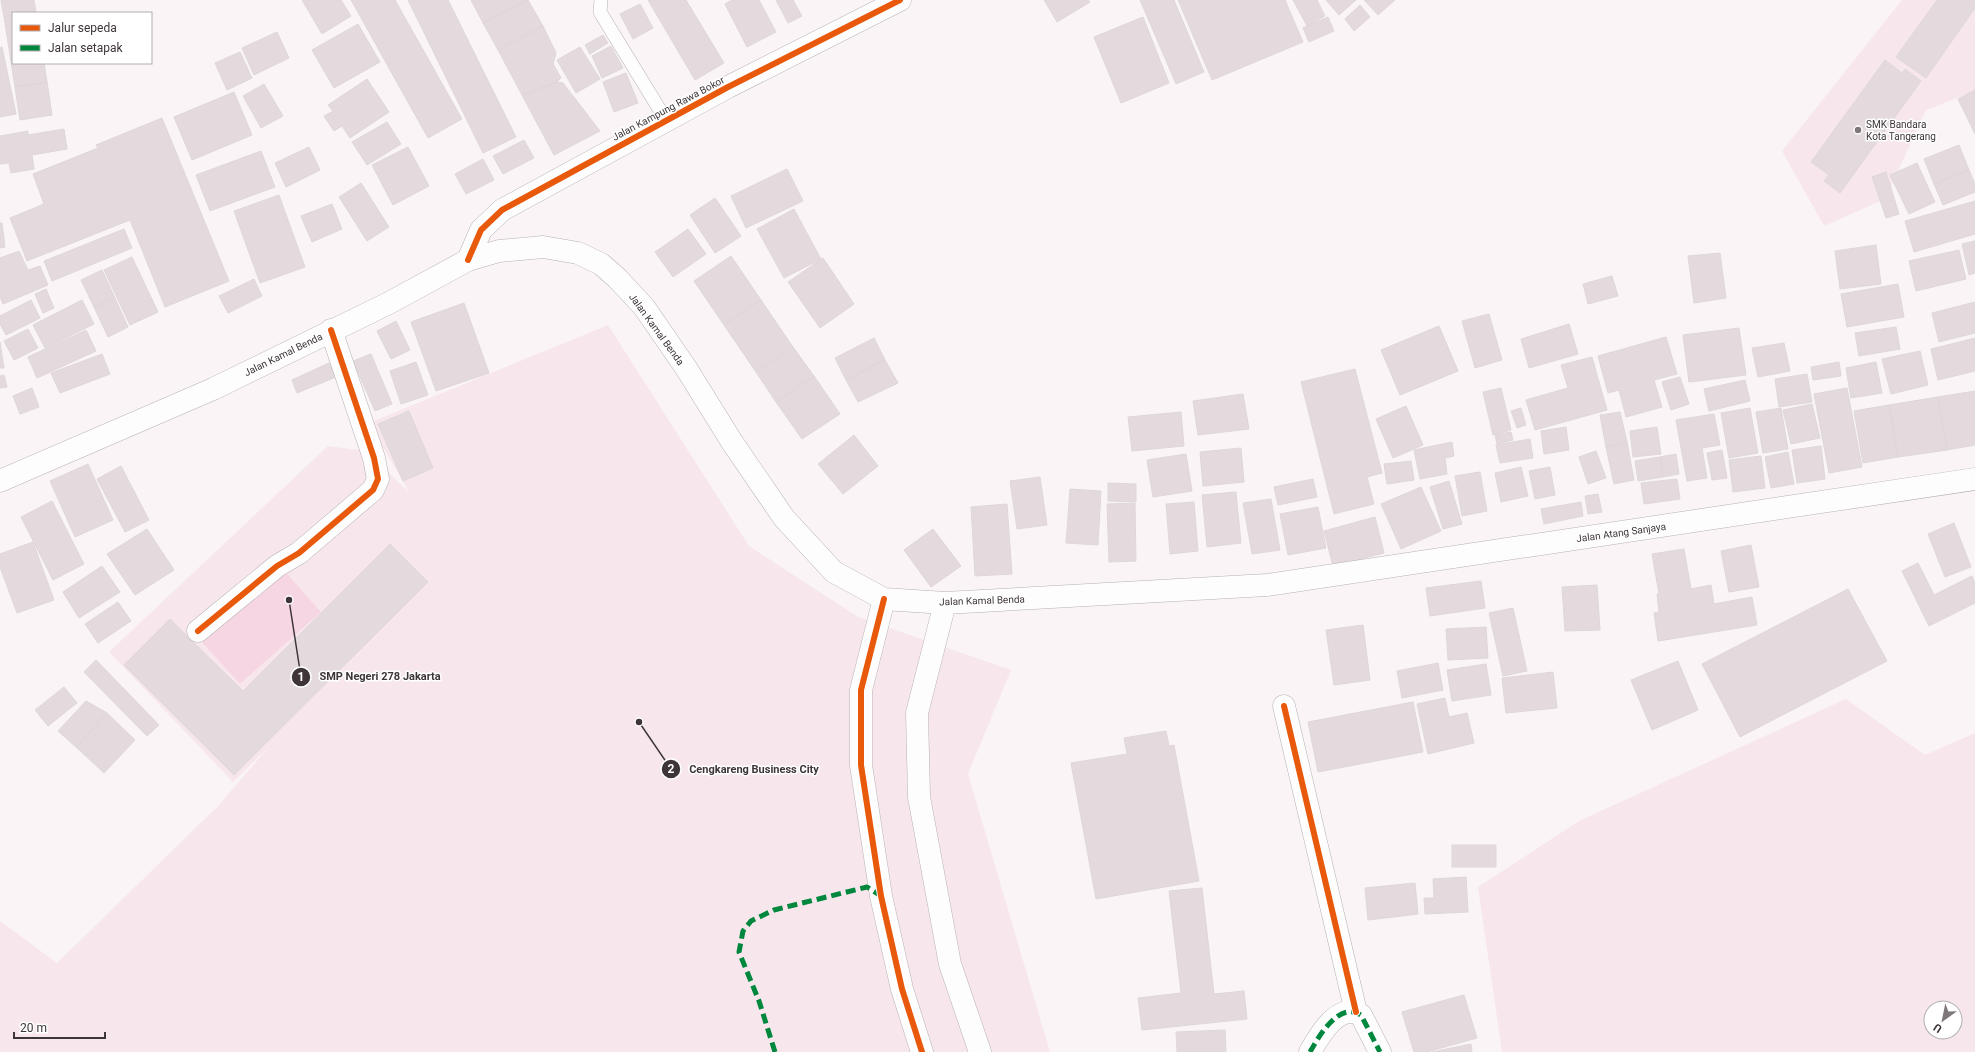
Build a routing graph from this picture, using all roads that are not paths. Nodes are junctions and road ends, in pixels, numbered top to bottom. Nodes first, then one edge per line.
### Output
1 (601, 0) edge
2 (900, 0) edge
3 (663, 115) junction
4 (468, 260) junction
5 (331, 330) junction
6 (1975, 479) edge
7 (0, 481) edge
8 (1267, 585) joint
9 (884, 599) junction
10 (945, 603) junction
11 (198, 631) dead end
12 (1284, 706) dead end
13 (1356, 1012) junction
14 (922, 1052) edge
15 (980, 1052) edge
16 (1310, 1052) edge
17 (1380, 1052) edge

1 - 3 lane
2 - 3 street, Jalan Kampung Rawa Bokor
3 - 4 street, Jalan Kampung Rawa Bokor
4 - 5 street, Jalan Kamal Benda
4 - 9 street, Jalan Kamal Benda
5 - 7 street, Jalan Kamal Benda
5 - 11 street
6 - 8 street, Jalan Atang Sanjaya
8 - 10 street, Jalan Kamal Benda
9 - 10 street, Jalan Kamal Benda
9 - 14 street
10 - 15 street
12 - 13 street
13 - 16 street
13 - 17 street

